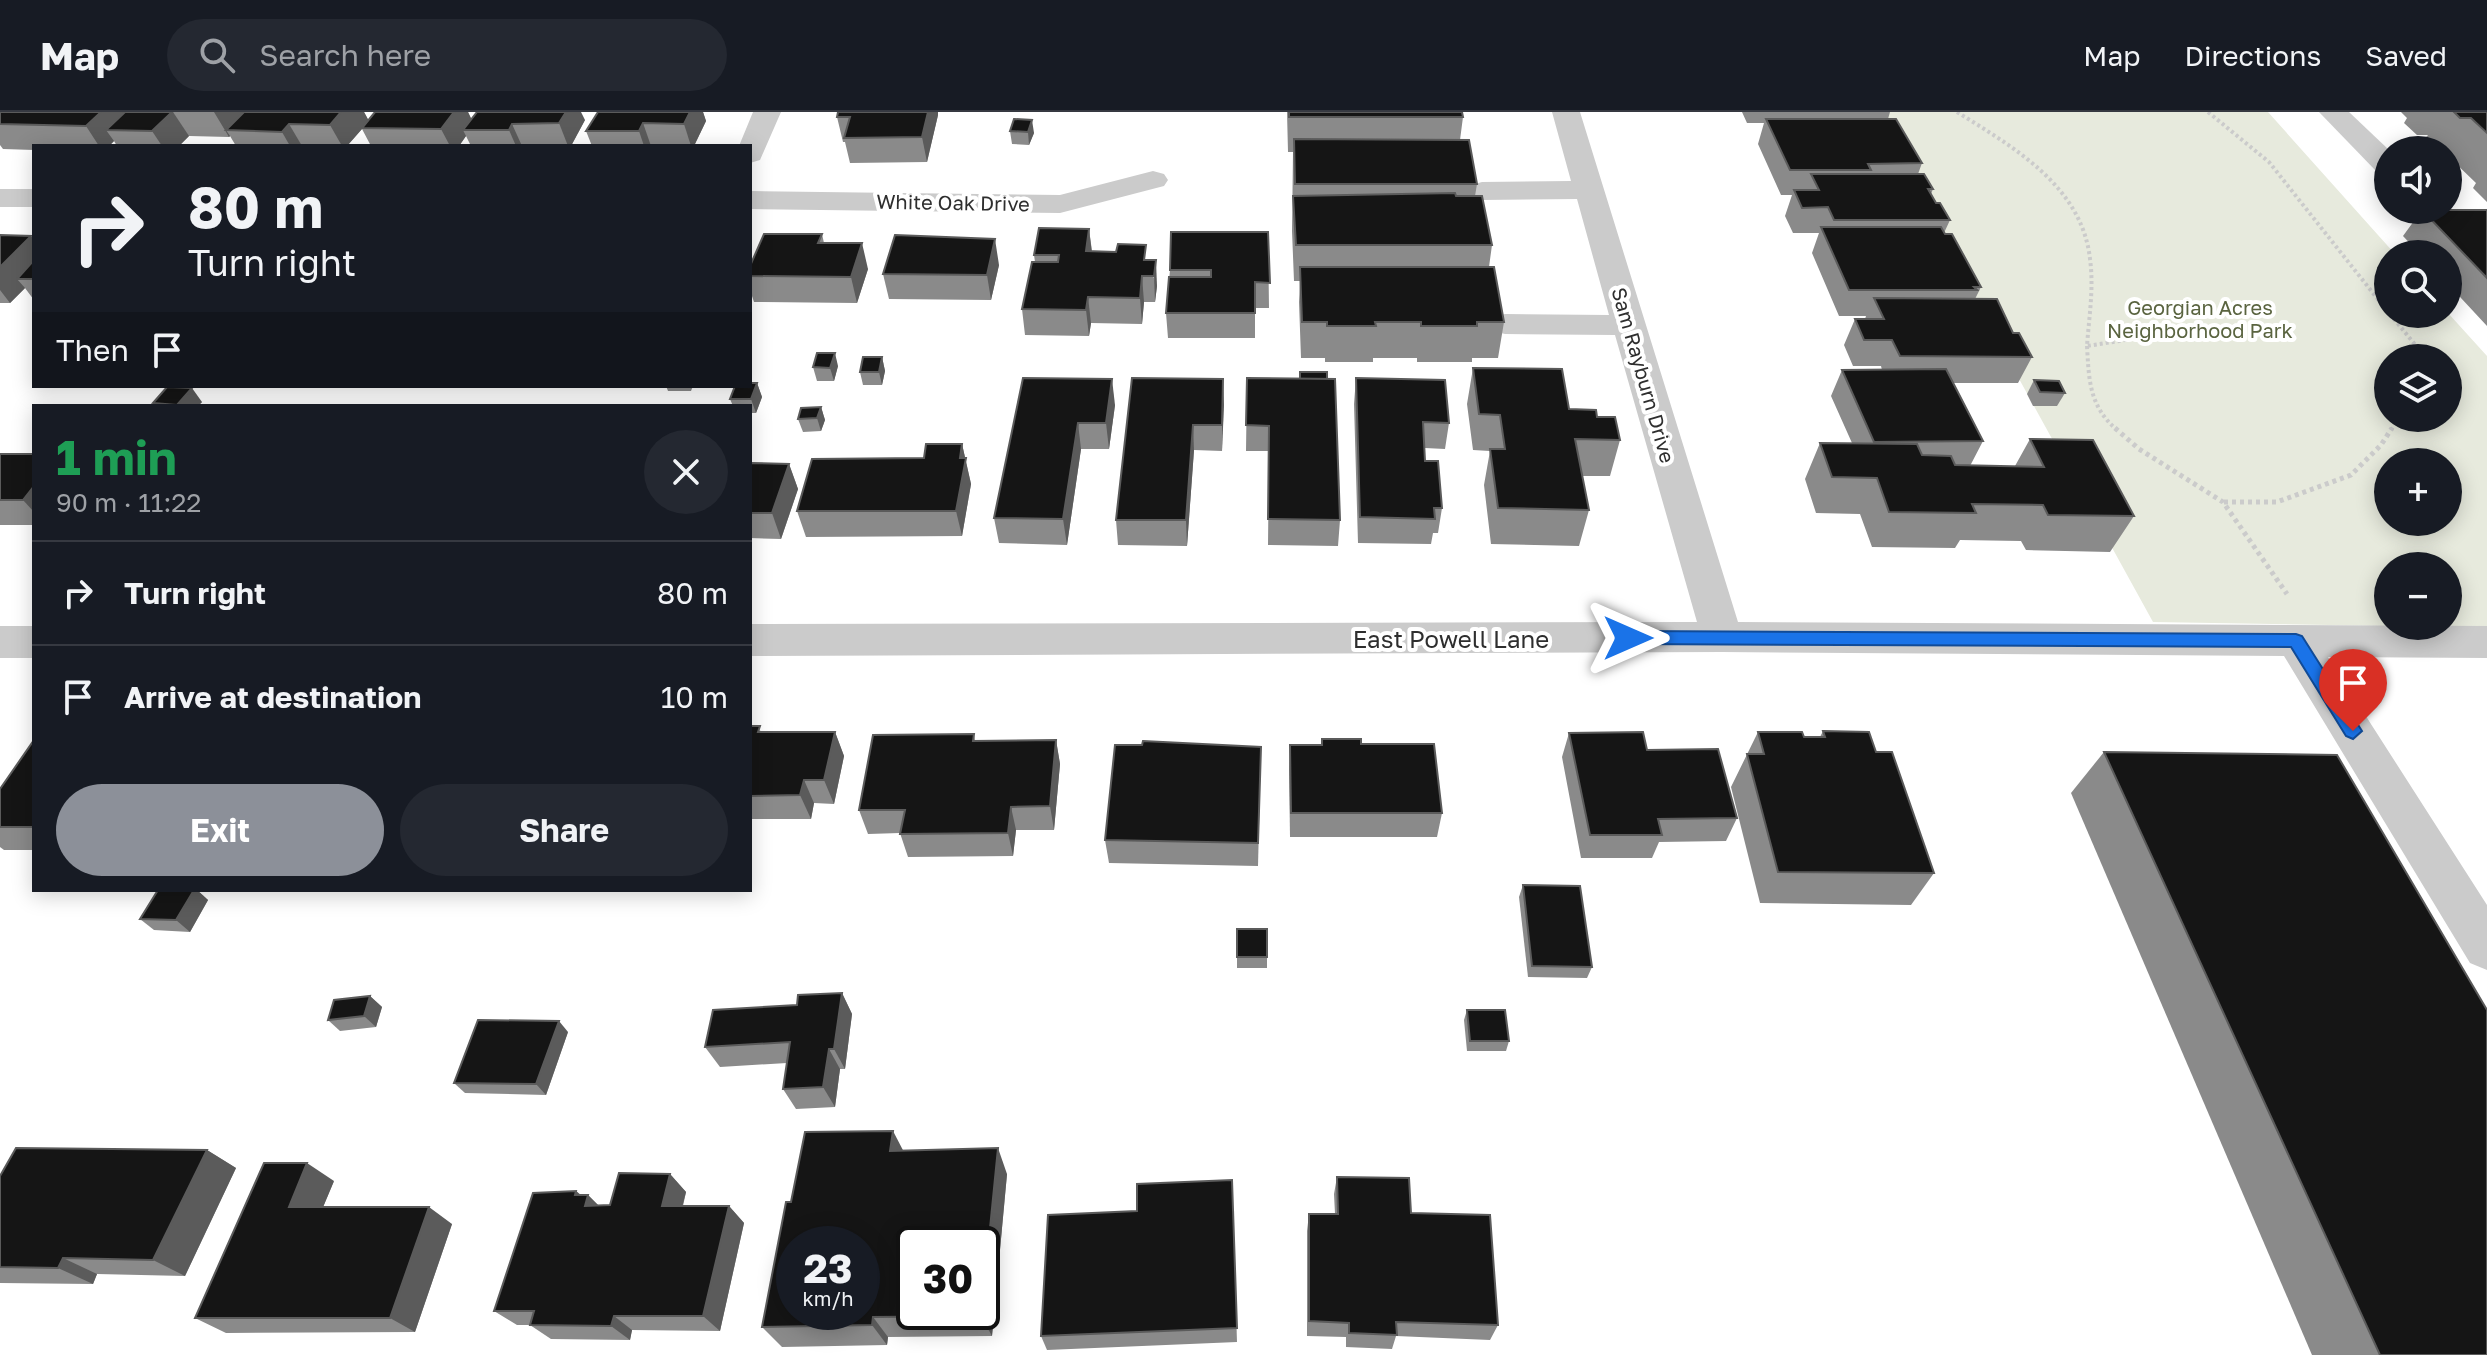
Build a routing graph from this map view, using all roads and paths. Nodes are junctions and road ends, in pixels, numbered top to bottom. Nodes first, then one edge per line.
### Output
1 (767, 112) edge
2 (1566, 112) edge
3 (1957, 112) edge
4 (2208, 112) edge
5 (2333, 112) edge
6 (752, 149) edge
7 (2374, 152) edge
8 (1153, 180) dead end
9 (1589, 190) junction
10 (1482, 191) dead end
11 (0, 198) edge
12 (32, 198) edge
13 (752, 200) edge
14 (2374, 294) edge
15 (1505, 324) edge
16 (1630, 325) junction
17 (2401, 328) edge
18 (2151, 336) dead end
19 (2414, 344) edge
20 (2087, 346) junction
21 (2390, 432) edge
22 (2223, 502) junction
23 (2295, 623) junction
24 (1722, 637) junction
25 (752, 640) edge
26 (0, 642) edge
27 (32, 642) edge
28 (2487, 642) edge
29 (2487, 948) edge

1 - 6 street
2 - 9 street, Sam Rayburn Drive
3 - 20 path
4 - 14 path
5 - 7 street
8 - 13 street, White Oak Drive
9 - 10 street
9 - 16 street, Sam Rayburn Drive
11 - 12 street
15 - 16 street
16 - 24 street, Sam Rayburn Drive
17 - 19 path
18 - 20 path
20 - 22 path
21 - 22 path
22 - 23 path
23 - 24 street, East Powell Lane
23 - 28 street, East Powell Lane
23 - 29 street
24 - 25 street, East Powell Lane
26 - 27 street

